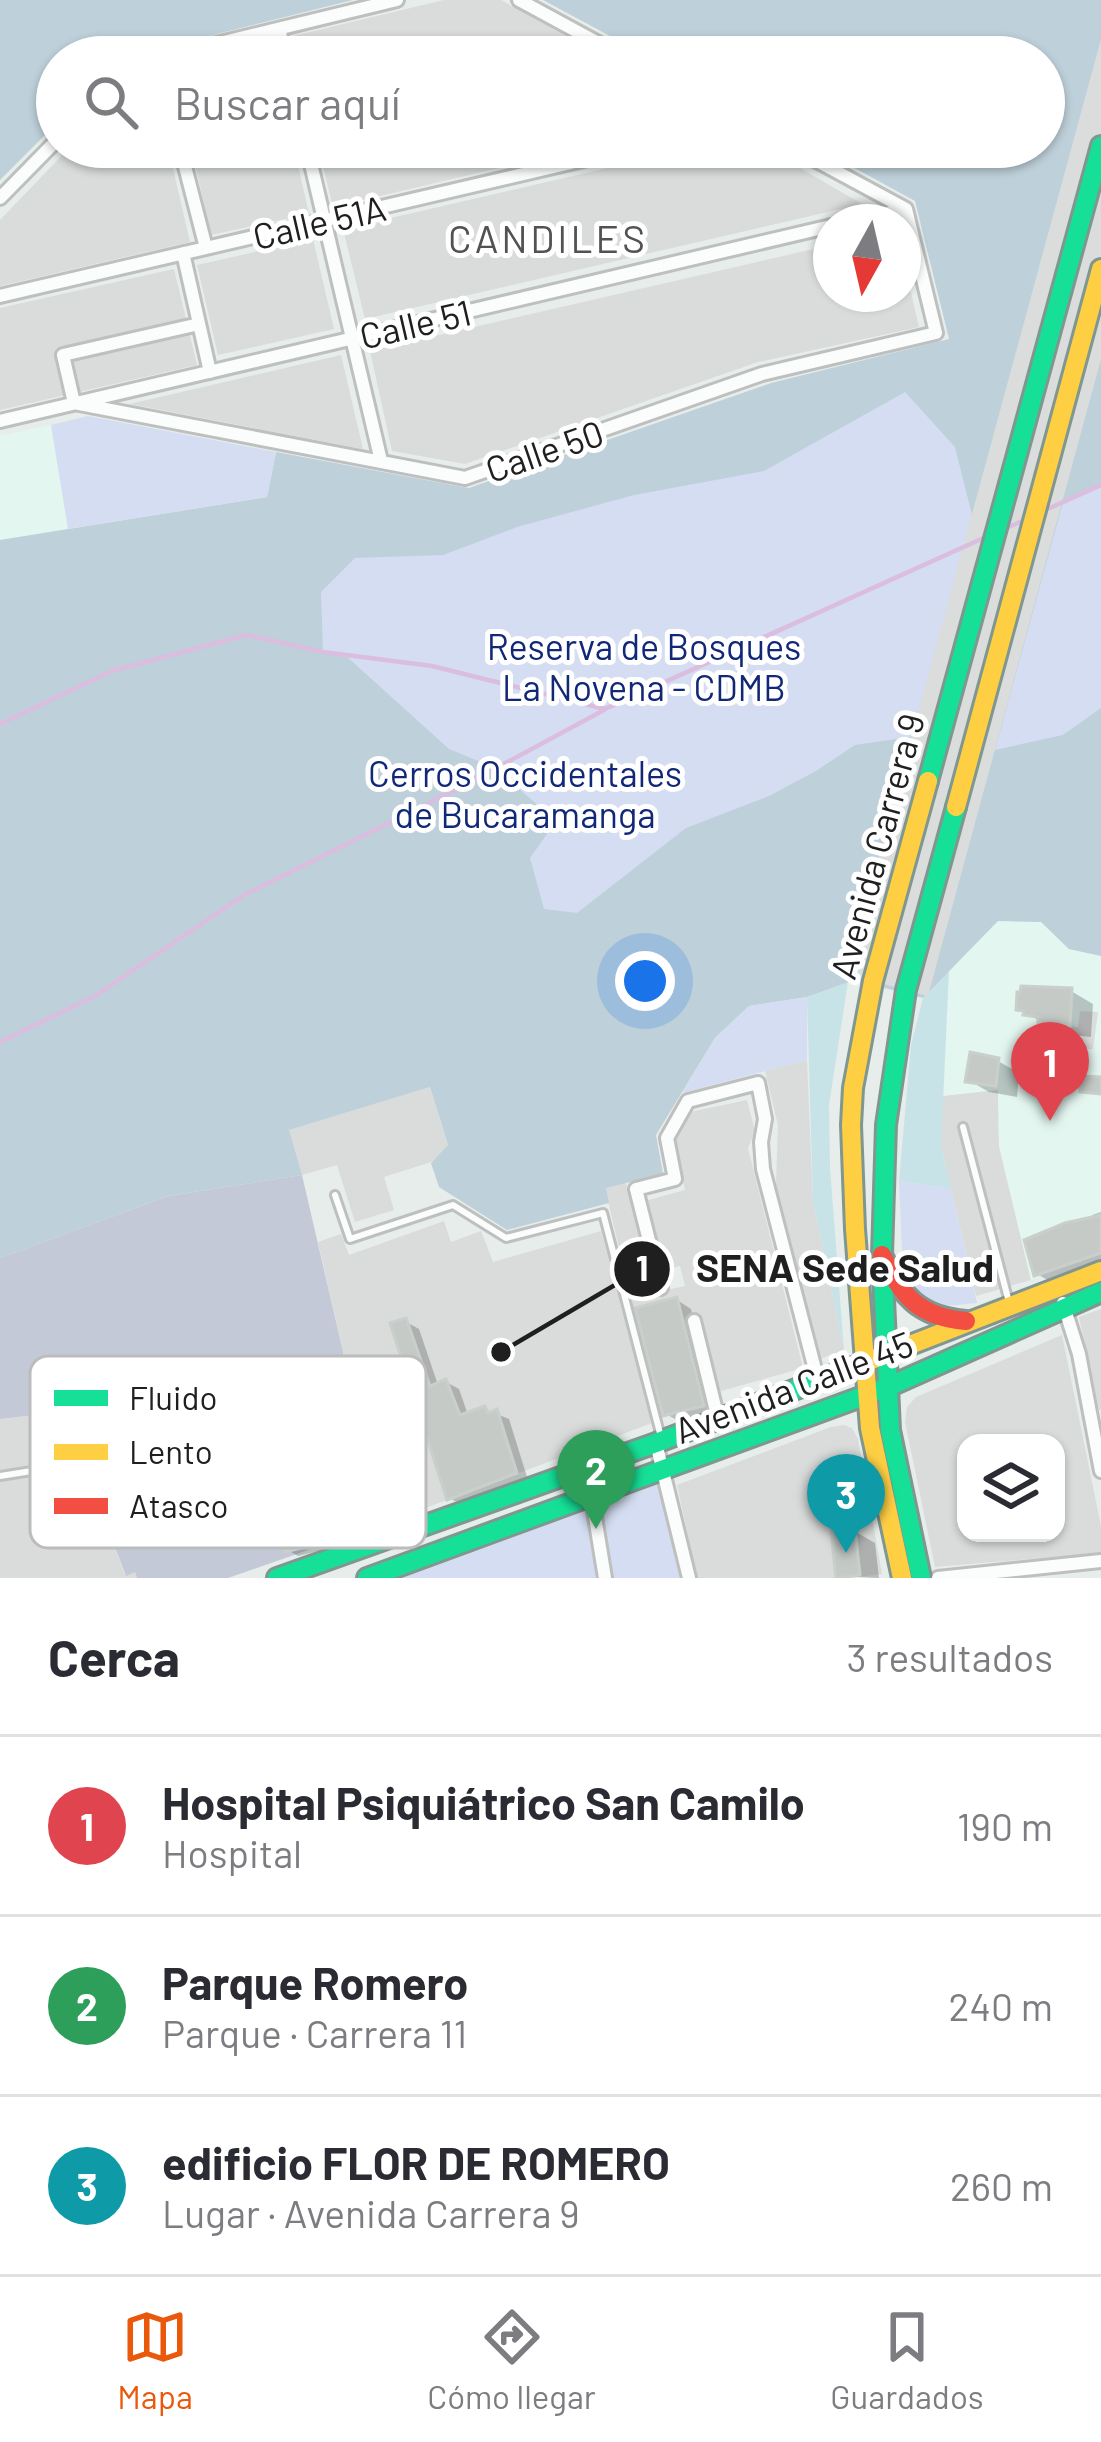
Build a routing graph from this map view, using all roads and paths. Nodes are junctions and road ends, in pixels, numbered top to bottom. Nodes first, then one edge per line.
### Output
1 (397, 0) edge
2 (519, 0) edge
3 (279, 28) junction
4 (247, 36) edge
5 (281, 36) edge
6 (585, 36) edge
7 (1101, 146) edge
8 (36, 161) edge
9 (185, 168) edge
10 (312, 168) edge
11 (548, 168) edge
12 (831, 168) edge
13 (0, 198) edge
14 (898, 204) edge
15 (324, 220) junction
16 (813, 230) edge
17 (206, 248) junction
18 (183, 253) junction
19 (1101, 269) edge
20 (921, 270) edge
21 (0, 296) edge
22 (199, 324) junction
23 (352, 338) junction
24 (210, 371) junction
25 (74, 403) junction
26 (0, 421) edge
27 (381, 461) junction
28 (963, 1127) dead end
29 (335, 1195) dead end
30 (882, 1255) junction
31 (1101, 1271) edge
32 (661, 1288) dead end
33 (1057, 1288) junction
34 (1101, 1292) edge
35 (1010, 1306) junction
36 (1065, 1307) junction
37 (972, 1320) junction
38 (694, 1321) dead end
39 (887, 1355) junction
40 (865, 1364) junction
41 (818, 1381) junction
42 (888, 1387) junction
43 (867, 1394) junction
44 (718, 1419) junction
45 (1096, 1419) edge
46 (659, 1442) junction
47 (587, 1468) junction
48 (663, 1470) junction
49 (30, 1471) edge
50 (1101, 1471) edge
51 (0, 1476) edge
52 (592, 1496) junction
53 (426, 1525) edge
54 (362, 1548) edge
55 (1101, 1561) edge
56 (380, 1576) edge
57 (277, 1578) edge
58 (605, 1578) edge
59 (689, 1578) edge
60 (902, 1578) edge
61 (921, 1578) edge
62 (938, 1578) edge

1 - 3 street
2 - 6 street
3 - 4 street
3 - 5 street
7 - 40 main road, Avenida Carrera 9
8 - 13 street
9 - 17 street
10 - 15 street
11 - 15 street, Calle 51A
12 - 14 street
15 - 17 street, Calle 51A
15 - 23 street
16 - 23 street, Calle 51
17 - 18 street, Calle 51A
18 - 21 street, Calle 51A
18 - 22 street
19 - 30 main road, Avenida Carrera 9
20 - 27 street, Calle 50
22 - 24 street
22 - 25 street
23 - 24 street, Calle 51
23 - 27 street
24 - 25 street, Calle 51
25 - 26 street, Calle 51
25 - 27 street, Calle 50
28 - 35 lane
29 - 46 lane
30 - 37 main road
30 - 39 main road, Avenida Carrera 9
31 - 33 main road, Avenida Calle 45
32 - 41 street
33 - 35 main road, Avenida Calle 45
33 - 36 street
34 - 36 main road, Avenida Calle 45
35 - 37 main road, Avenida Calle 45
36 - 42 main road, Avenida Calle 45
36 - 45 street
37 - 39 main road, Avenida Calle 45
38 - 44 street
39 - 40 main road, Avenida Calle 45
39 - 42 main road, Avenida Carrera 9
40 - 41 main road, Avenida Calle 45
40 - 43 main road, Avenida Carrera 9
41 - 44 main road, Avenida Calle 45
42 - 43 main road, Avenida Calle 45
42 - 61 main road, Avenida Carrera 9
43 - 48 main road, Avenida Calle 45
43 - 60 main road, Avenida Carrera 9
44 - 46 main road, Avenida Calle 45
45 - 50 street
46 - 47 main road, Avenida Calle 45
46 - 48 street
47 - 52 street
47 - 53 main road, Avenida Calle 45
48 - 52 main road, Avenida Calle 45
48 - 59 street
49 - 51 lane
52 - 56 main road, Avenida Calle 45
52 - 58 street
54 - 57 main road, Avenida Calle 45
55 - 62 street

